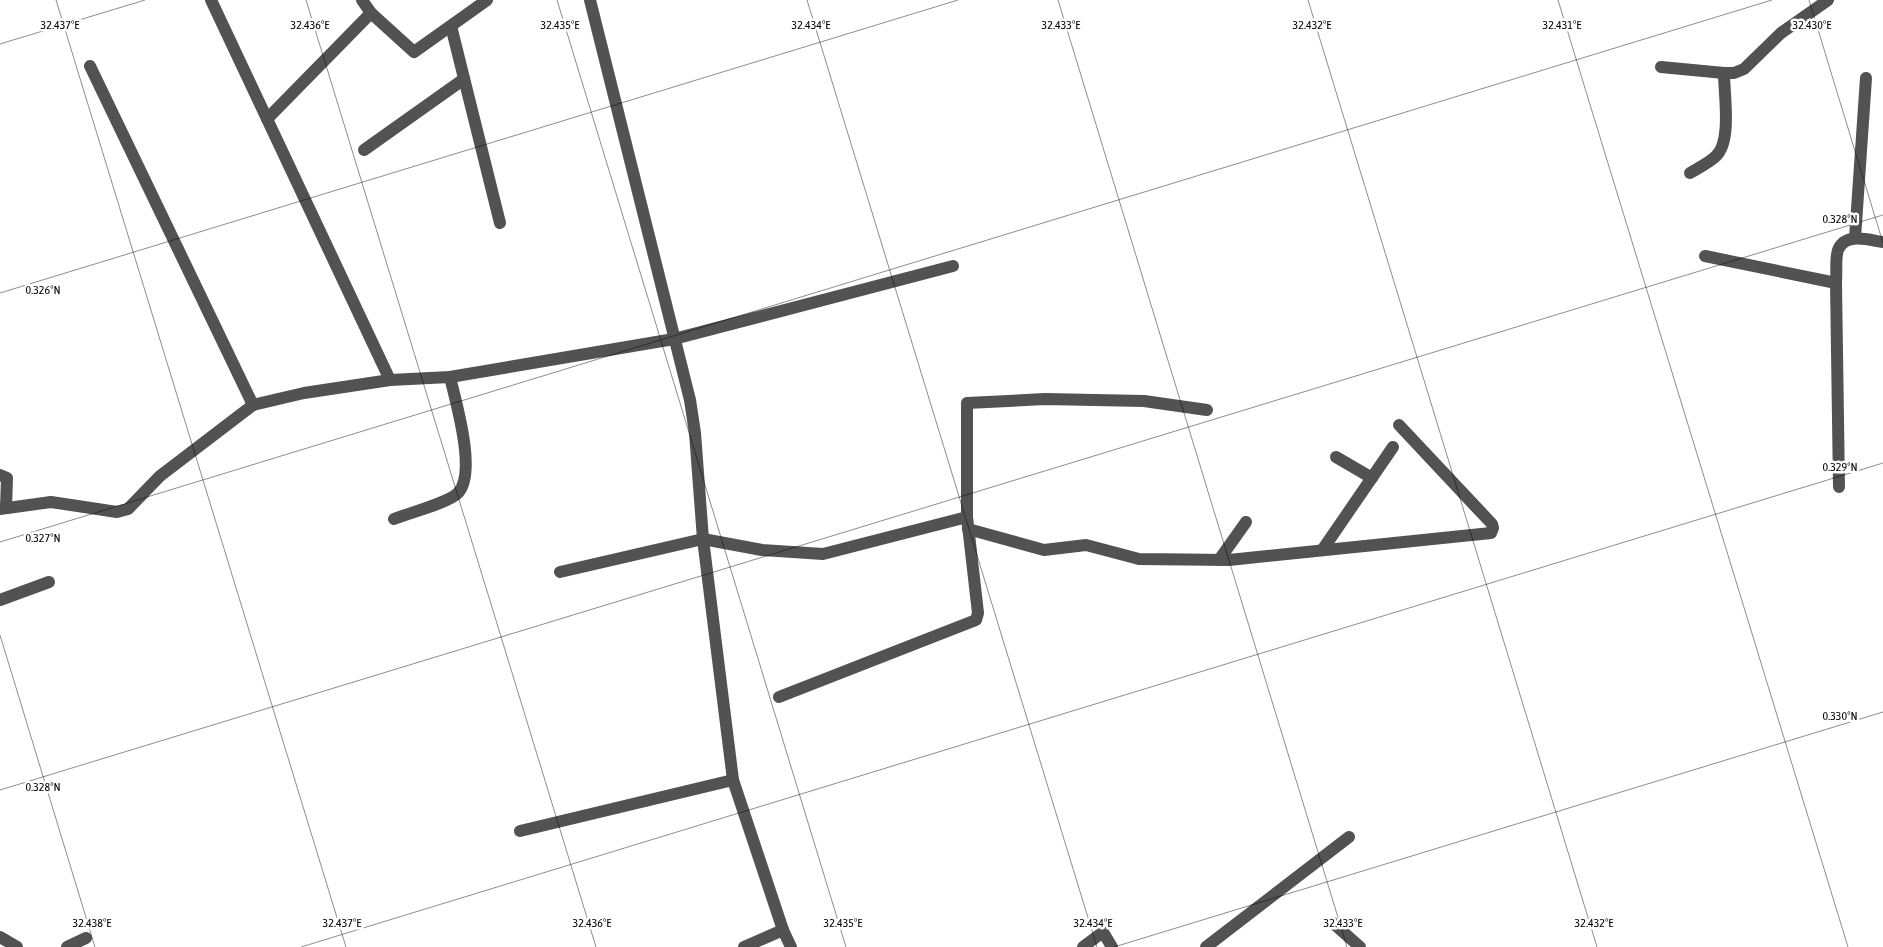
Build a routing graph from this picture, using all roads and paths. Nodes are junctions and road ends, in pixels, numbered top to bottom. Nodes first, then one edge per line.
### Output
1 (211, 0) edge
2 (362, 0) edge
3 (487, 0) edge
4 (590, 0) edge
5 (1828, 0) edge
6 (371, 13) junction
7 (451, 26) junction
8 (90, 66) dead end
9 (1661, 67) dead end
10 (1724, 73) junction
11 (1866, 78) dead end
12 (464, 79) junction
13 (267, 119) junction
14 (364, 150) dead end
15 (1690, 174) dead end
16 (500, 223) dead end
17 (1855, 238) junction
18 (1883, 242) edge
19 (1705, 256) dead end
20 (952, 266) dead end
21 (1836, 283) junction
22 (674, 339) junction
23 (450, 377) junction
24 (390, 380) junction
25 (253, 405) junction
26 (1207, 410) dead end
27 (1399, 425) dead end
28 (1393, 447) dead end
29 (1336, 457) dead end
30 (0, 475) edge
31 (1372, 478) junction
32 (1839, 487) dead end
33 (3, 509) edge
34 (394, 519) dead end
35 (1246, 522) dead end
36 (968, 523) junction
37 (703, 539) junction
38 (1323, 549) junction
39 (1219, 560) junction
40 (560, 572) dead end
41 (49, 582) dead end
42 (0, 600) edge
43 (778, 698) dead end
44 (733, 780) junction
45 (520, 831) dead end
46 (1349, 837) dead end
47 (1333, 923) dead end
48 (783, 930) junction
49 (0, 937) edge
50 (86, 938) dead end
51 (16, 947) edge
52 (67, 947) edge
53 (744, 947) edge
54 (791, 947) edge
55 (1083, 947) edge
56 (1112, 947) edge
57 (1206, 947) edge
58 (1360, 947) edge

1 - 13 street
2 - 6 street
3 - 7 street
4 - 22 street
5 - 10 street
6 - 7 street
6 - 13 street
7 - 12 street
8 - 25 street
9 - 10 street
10 - 15 street
11 - 17 street
12 - 14 street
12 - 16 street
13 - 24 street
17 - 18 street
17 - 21 street
19 - 21 street
20 - 22 street
21 - 32 street
22 - 23 street
22 - 37 street
23 - 24 street
23 - 34 street
24 - 25 street
25 - 33 street
26 - 36 street
27 - 38 street
28 - 31 street
29 - 31 street
30 - 33 street
31 - 38 street
35 - 39 street
36 - 37 street
36 - 39 street
36 - 43 street
37 - 40 street
37 - 44 street
38 - 39 street
41 - 42 street
44 - 45 street
44 - 48 street
46 - 57 street
47 - 58 street
48 - 53 street
48 - 54 street
49 - 51 street
50 - 52 street
55 - 56 street

